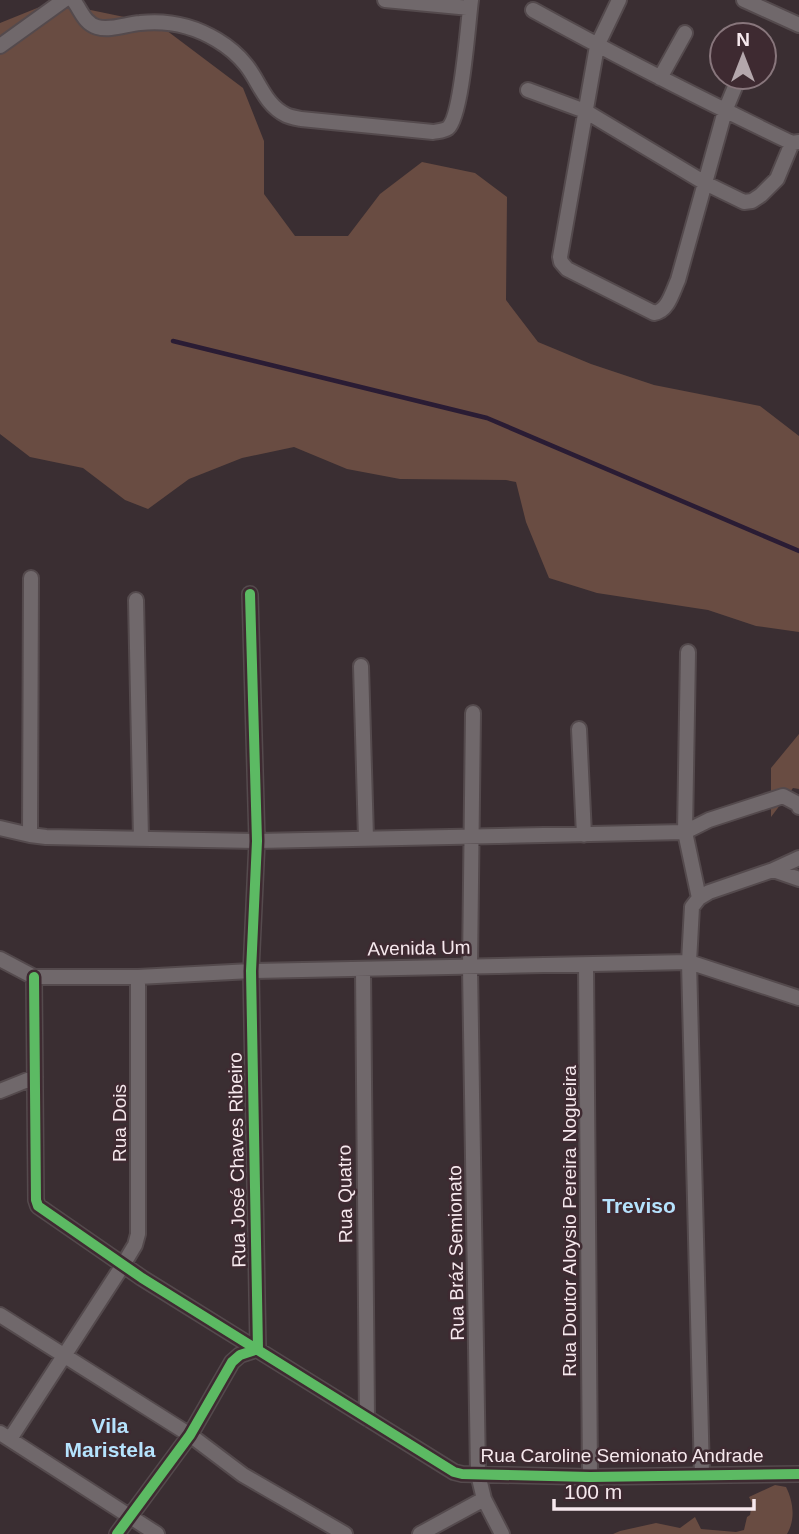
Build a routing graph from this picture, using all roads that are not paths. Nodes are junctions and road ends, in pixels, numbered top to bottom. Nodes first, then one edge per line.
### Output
1 (64, 0) edge
2 (73, 0) edge
3 (385, 0) edge
4 (619, 0) edge
5 (744, 0) edge
6 (470, 4) edge
7 (533, 10) dead end
8 (799, 25) edge
9 (685, 33) dead end
10 (0, 46) edge
11 (597, 46) junction
12 (660, 78) junction
13 (528, 90) dead end
14 (733, 91) edge
15 (585, 111) junction
16 (725, 111) junction
17 (796, 143) edge
18 (705, 183) junction
19 (30, 578) dead end
20 (250, 594) dead end
21 (136, 600) dead end
22 (688, 652) dead end
23 (361, 666) dead end
24 (473, 713) dead end
25 (579, 729) dead end
26 (799, 807) edge
27 (0, 828) edge
28 (685, 832) junction
29 (30, 835) junction
30 (584, 835) junction
31 (472, 836) junction
32 (366, 838) junction
33 (141, 839) junction
34 (257, 841) junction
35 (799, 858) edge
36 (773, 870) junction
37 (799, 879) edge
38 (699, 898) junction
39 (0, 959) edge
40 (689, 962) junction
41 (586, 965) junction
42 (470, 967) junction
43 (363, 969) junction
44 (251, 971) junction
45 (34, 977) junction
46 (138, 977) junction
47 (799, 998) edge
48 (35, 1077) junction
49 (0, 1091) edge
50 (123, 1265) junction
51 (0, 1315) edge
52 (257, 1349) junction
53 (64, 1356) junction
54 (367, 1418) junction
55 (190, 1435) junction
56 (5, 1436) edge
57 (478, 1474) junction
58 (799, 1474) edge
59 (702, 1475) junction
60 (590, 1477) junction
61 (484, 1499) junction
62 (130, 1517) junction
63 (117, 1534) edge
64 (157, 1534) edge
65 (345, 1534) edge
66 (420, 1534) edge
67 (502, 1534) edge

1 - 10 street
2 - 6 street
3 - 6 street
4 - 11 street
5 - 8 street
7 - 11 street
9 - 12 street
11 - 12 street
11 - 15 street
12 - 16 street
13 - 15 street
14 - 16 street
15 - 18 street
15 - 18 street
16 - 17 street
16 - 18 street
17 - 18 street
19 - 29 street
20 - 34 street, Rua José Chaves Ribeiro
21 - 33 street
22 - 28 street
23 - 32 street
24 - 31 street, Rua Bráz Semionato
25 - 30 street
26 - 28 street
27 - 29 street
28 - 30 street
28 - 38 street
29 - 33 street
30 - 31 street
31 - 32 street
31 - 42 street, Rua Bráz Semionato
32 - 34 street
33 - 34 street
34 - 44 street, Rua José Chaves Ribeiro
35 - 36 street
36 - 37 street
36 - 38 street
38 - 40 street
39 - 45 street
40 - 41 street, Avenida Um
40 - 47 street, Avenida Um
40 - 59 street
41 - 42 street, Avenida Um
41 - 60 street, Rua Doutor Aloysio Pereira Nogueira
42 - 43 street, Avenida Um
42 - 57 street, Rua Bráz Semionato
43 - 44 street, Avenida Um
43 - 54 street, Rua Quatro
44 - 46 street, Avenida Um
44 - 52 street, Rua José Chaves Ribeiro
45 - 46 street, Avenida Um
45 - 48 street, Rua Caroline Semionato Andrade
46 - 50 street, Rua Dois
48 - 49 street
48 - 50 street, Rua Caroline Semionato Andrade
50 - 52 street, Rua Caroline Semionato Andrade
50 - 53 street, Rua Dois
51 - 53 street
52 - 54 street, Rua Caroline Semionato Andrade
52 - 55 street
53 - 55 street
53 - 56 street, Rua Dois
54 - 57 street, Rua Caroline Semionato Andrade
55 - 62 street
55 - 65 street
56 - 62 street
57 - 60 street, Rua Caroline Semionato Andrade
57 - 61 street, Rua Bráz Semionato
58 - 59 street, Rua Caroline Semionato Andrade
59 - 60 street, Rua Caroline Semionato Andrade
61 - 66 street
61 - 67 street, Rua Bráz Semionato
62 - 63 street
62 - 64 street

